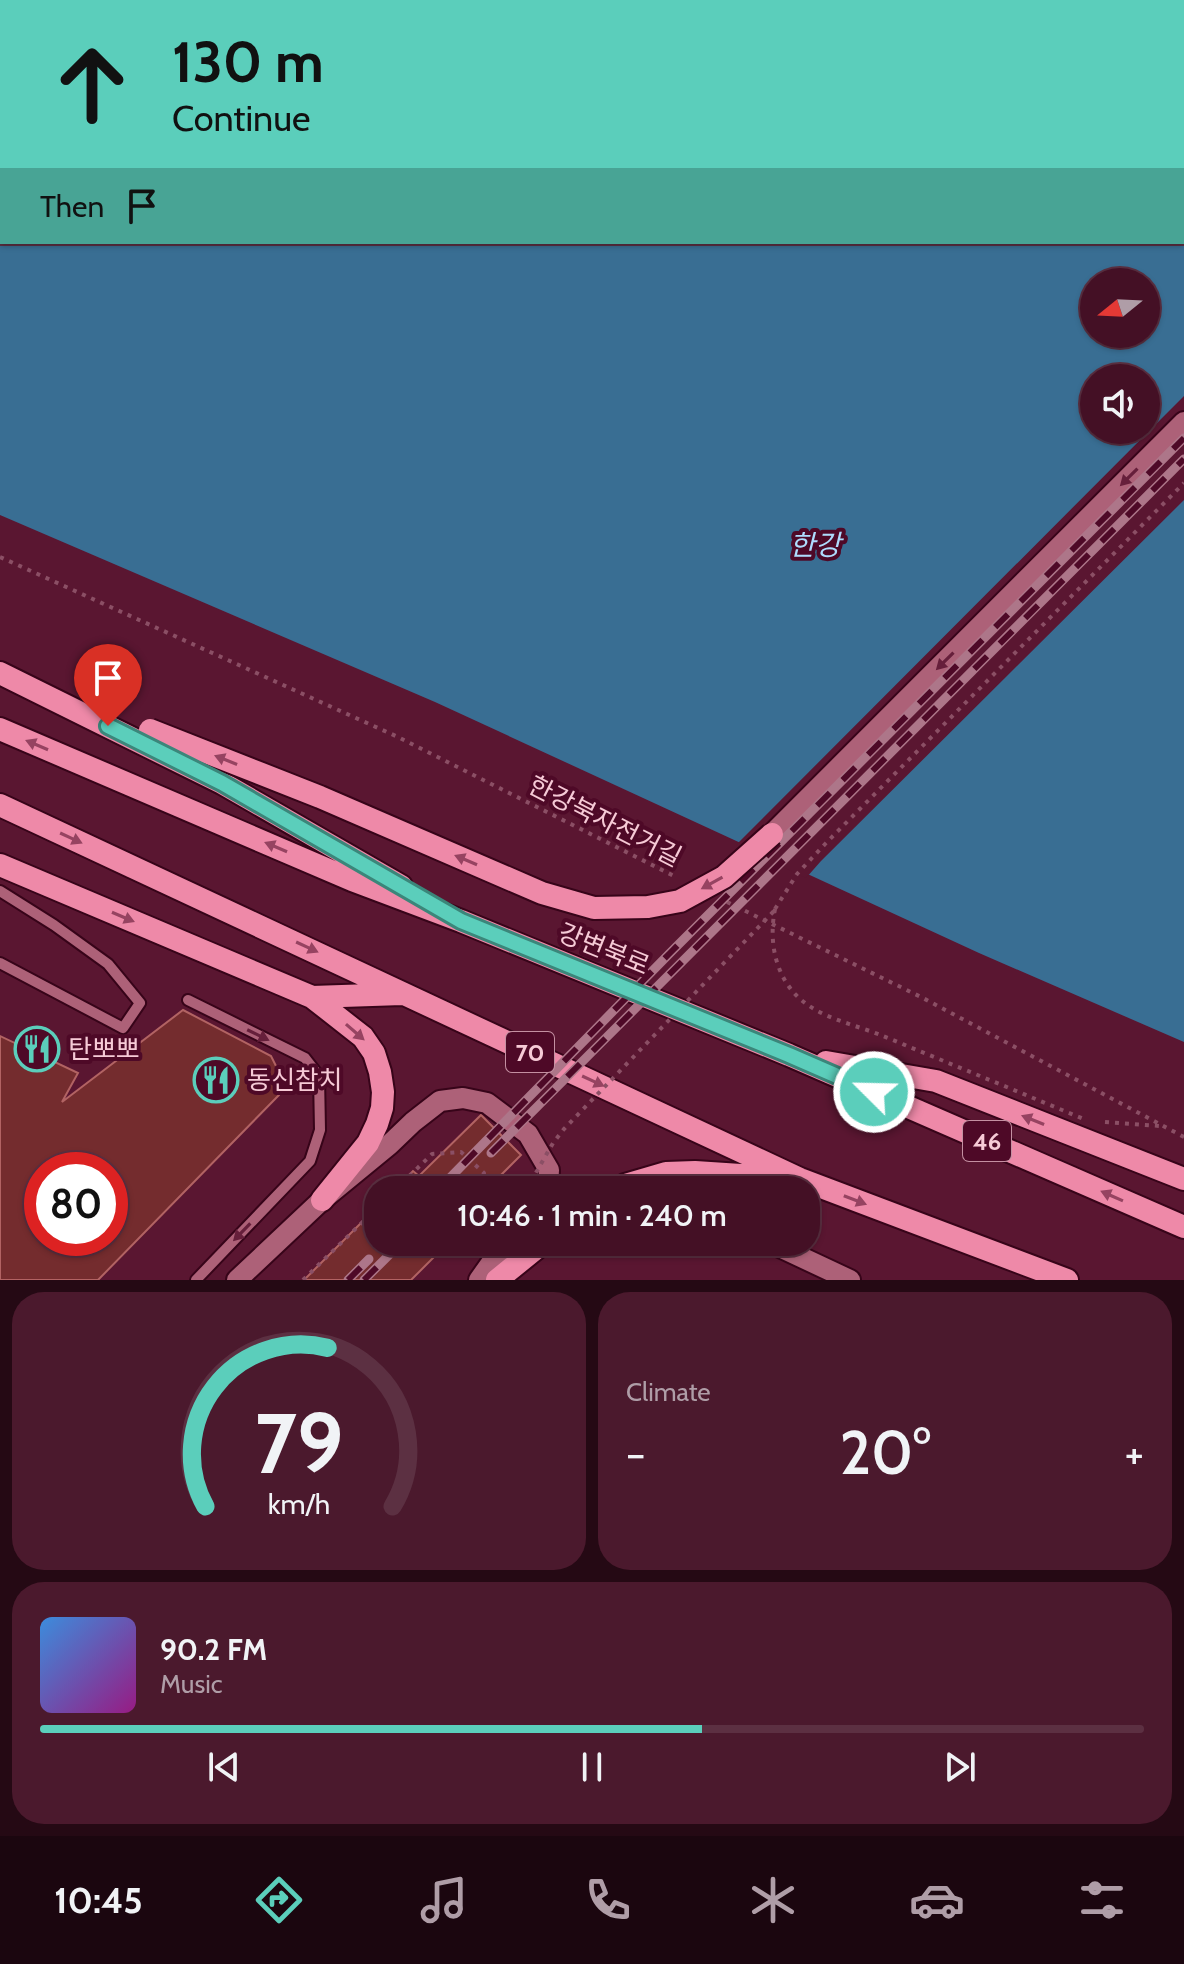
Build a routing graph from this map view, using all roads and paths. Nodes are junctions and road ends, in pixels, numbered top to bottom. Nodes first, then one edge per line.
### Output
1 (1184, 422) edge
2 (1184, 483) edge
3 (0, 557) edge
4 (0, 673) edge
5 (22, 683) junction
6 (0, 729) edge
7 (0, 805) edge
8 (772, 834) joint
9 (0, 865) edge
10 (678, 878) dead end
11 (0, 891) edge
12 (720, 899) dead end
13 (775, 909) junction
14 (461, 921) junction
15 (0, 963) edge
16 (407, 994) junction
17 (312, 997) junction
18 (188, 1000) dead end
19 (789, 1055) junction
20 (1086, 1120) dead end
21 (1102, 1122) dead end
22 (1162, 1126) junction
23 (1184, 1137) edge
24 (409, 1176) edge
25 (484, 1176) edge
26 (534, 1176) edge
27 (549, 1176) edge
28 (658, 1176) edge
29 (755, 1176) edge
30 (794, 1176) edge
31 (1184, 1179) edge
32 (820, 1187) edge
33 (322, 1200) junction
34 (364, 1221) edge
35 (1184, 1227) edge
36 (496, 1256) edge
37 (527, 1256) edge
38 (799, 1256) edge
39 (196, 1280) edge
40 (237, 1280) edge
41 (303, 1280) edge
42 (479, 1280) edge
43 (497, 1280) edge
44 (850, 1280) edge
45 (1067, 1280) edge

1 -> 8 street
2 - 13 path
3 - 10 path, 한강북자전거길
4 - 5 highway
8 -> 5 highway, bridge
5 - 14 highway
14 -> 6 highway, 강변북로 / 46
7 -> 16 highway, 70
9 -> 17 highway
11 - 15 lane
12 - 22 path
13 - 20 path, bridge
13 - 26 path, bridge
14 - 19 highway, 강변북로 / 46
16 - 17 highway
16 -> 30 highway, 70
17 -> 33 highway
18 -> 39 lane
31 -> 19 highway
35 -> 19 highway, 강변북로 / 46
21 - 22 path
22 - 23 path
24 - 25 path
27 - 33 street
28 - 29 highway
32 -> 45 highway, 70
33 - 40 street
34 - 41 path
36 - 42 street
37 - 43 highway
38 - 44 street

